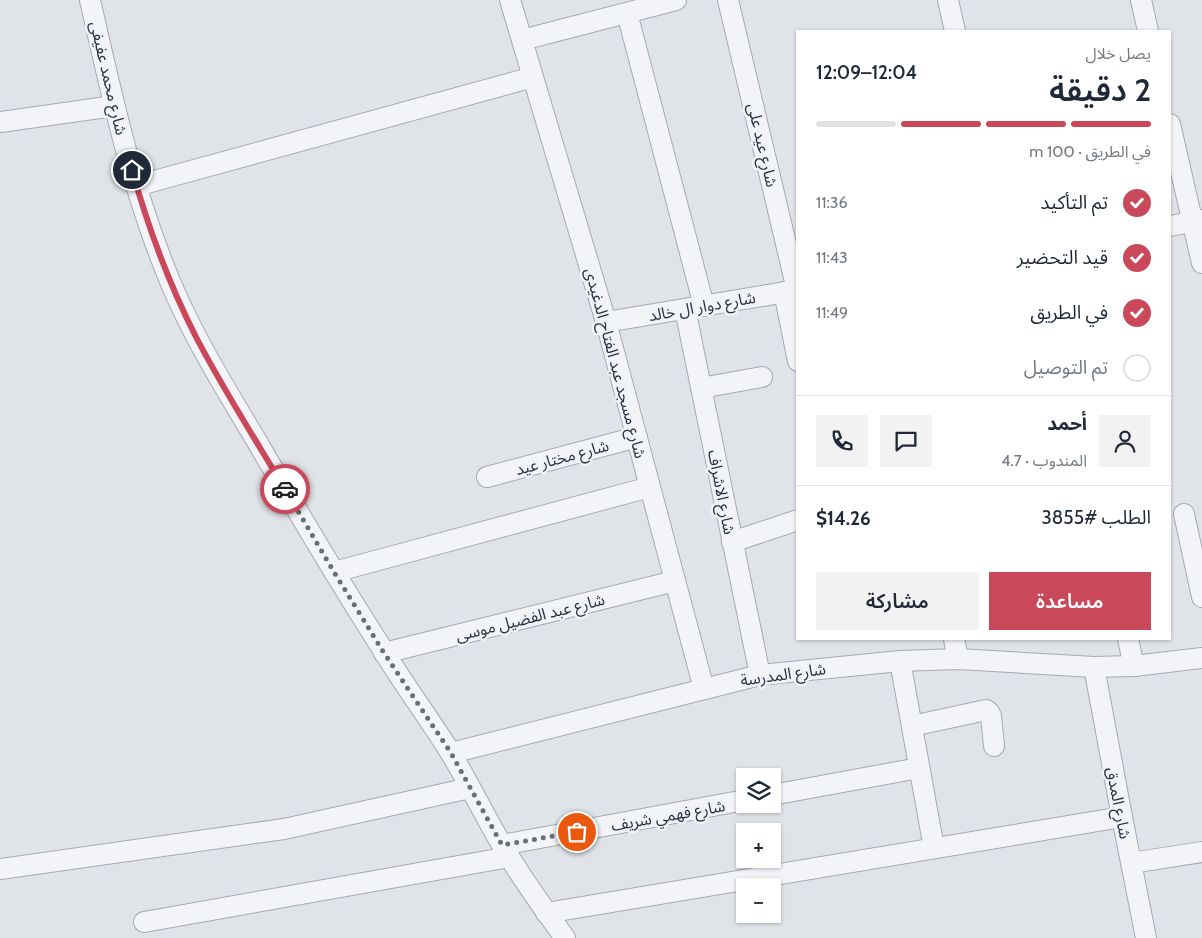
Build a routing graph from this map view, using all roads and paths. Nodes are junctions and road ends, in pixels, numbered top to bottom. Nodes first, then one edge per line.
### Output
1 (90, 0) edge
2 (510, 0) edge
3 (676, 0) edge
4 (728, 0) edge
5 (1141, 0) edge
6 (953, 1) edge
7 (653, 3) edge
8 (627, 13) junction
9 (955, 30) edge
10 (1148, 30) edge
11 (522, 40) junction
12 (533, 77) junction
13 (114, 106) junction
14 (0, 122) edge
15 (1171, 127) edge
16 (136, 186) junction
17 (1198, 221) edge
18 (1171, 226) edge
19 (1202, 263) edge
20 (793, 290) edge
21 (695, 307) junction
22 (606, 322) junction
23 (796, 333) edge
24 (762, 377) dead end
25 (701, 388) junction
26 (637, 437) junction
27 (487, 476) dead end
28 (650, 487) junction
29 (1184, 514) dead end
30 (796, 521) edge
31 (732, 542) junction
32 (334, 572) junction
33 (675, 581) junction
34 (1202, 597) edge
35 (954, 640) edge
36 (1128, 640) edge
37 (384, 653) junction
38 (1202, 658) edge
39 (958, 659) junction
40 (900, 661) junction
41 (1134, 666) junction
42 (1094, 667) junction
43 (760, 675) junction
44 (704, 689) junction
45 (912, 726) junction
46 (994, 746) dead end
47 (451, 753) junction
48 (919, 768) junction
49 (470, 788) junction
50 (781, 793) edge
51 (736, 802) edge
52 (1122, 817) junction
53 (934, 848) junction
54 (506, 851) junction
55 (1202, 852) edge
56 (1131, 863) junction
57 (0, 869) edge
58 (546, 913) junction
59 (144, 922) dead end
60 (565, 938) edge
61 (1146, 938) edge

1 - 13 street, شارع محمد عفيفى
2 - 11 street, شارع مسجد عبد الفتاح الدغيدى
3 - 7 street
4 - 20 street, شارع عيد على
5 - 10 street
6 - 9 street
7 - 8 street
8 - 11 street
8 - 21 street, شارع الاشراف
11 - 12 street, شارع مسجد عبد الفتاح الدغيدى
12 - 16 street
12 - 22 street, شارع مسجد عبد الفتاح الدغيدى
13 - 14 street
13 - 16 street, شارع محمد عفيفى
15 - 17 street
16 - 32 street, شارع محمد عفيفى
17 - 18 street
17 - 19 street
20 - 21 street, شارع دوار ال خالد
20 - 23 street, شارع عيد على
21 - 22 street, شارع دوار ال خالد
21 - 25 street, شارع الاشراف
22 - 26 street, شارع مسجد عبد الفتاح الدغيدى
24 - 25 street
25 - 31 street, شارع الاشراف
26 - 27 street, شارع مختار عيد
26 - 28 street, شارع مسجد عبد الفتاح الدغيدى
28 - 32 street
28 - 33 street, شارع مسجد عبد الفتاح الدغيدى
29 - 34 street
30 - 31 street
31 - 43 street, شارع الاشراف
32 - 37 street, شارع محمد عفيفى
33 - 37 street, شارع عبد الفضيل موسى
33 - 44 street, شارع مسجد عبد الفتاح الدغيدى
35 - 39 street
36 - 41 street
37 - 47 street, شارع محمد عفيفى
38 - 41 street, شارع المدرسة
39 - 40 street, شارع المدرسة
39 - 42 street, شارع المدرسة
40 - 43 street, شارع المدرسة
40 - 45 street
41 - 42 street, شارع المدرسة
42 - 52 street, شارع المدق
43 - 44 street, شارع المدرسة
44 - 47 street, شارع المدرسة
45 - 46 street
45 - 48 street
47 - 49 street, شارع محمد عفيفى
48 - 50 street
48 - 53 street
49 - 54 street, شارع محمد عفيفى
49 - 57 street
51 - 54 street, شارع فهمي شريف
52 - 53 street
52 - 56 street, شارع المدق
53 - 58 street
54 - 58 street, شارع محمد عفيفى
54 - 59 street, شارع فهمي شريف
55 - 56 street
56 - 61 street, شارع المدق
58 - 60 street, شارع محمد عفيفى

